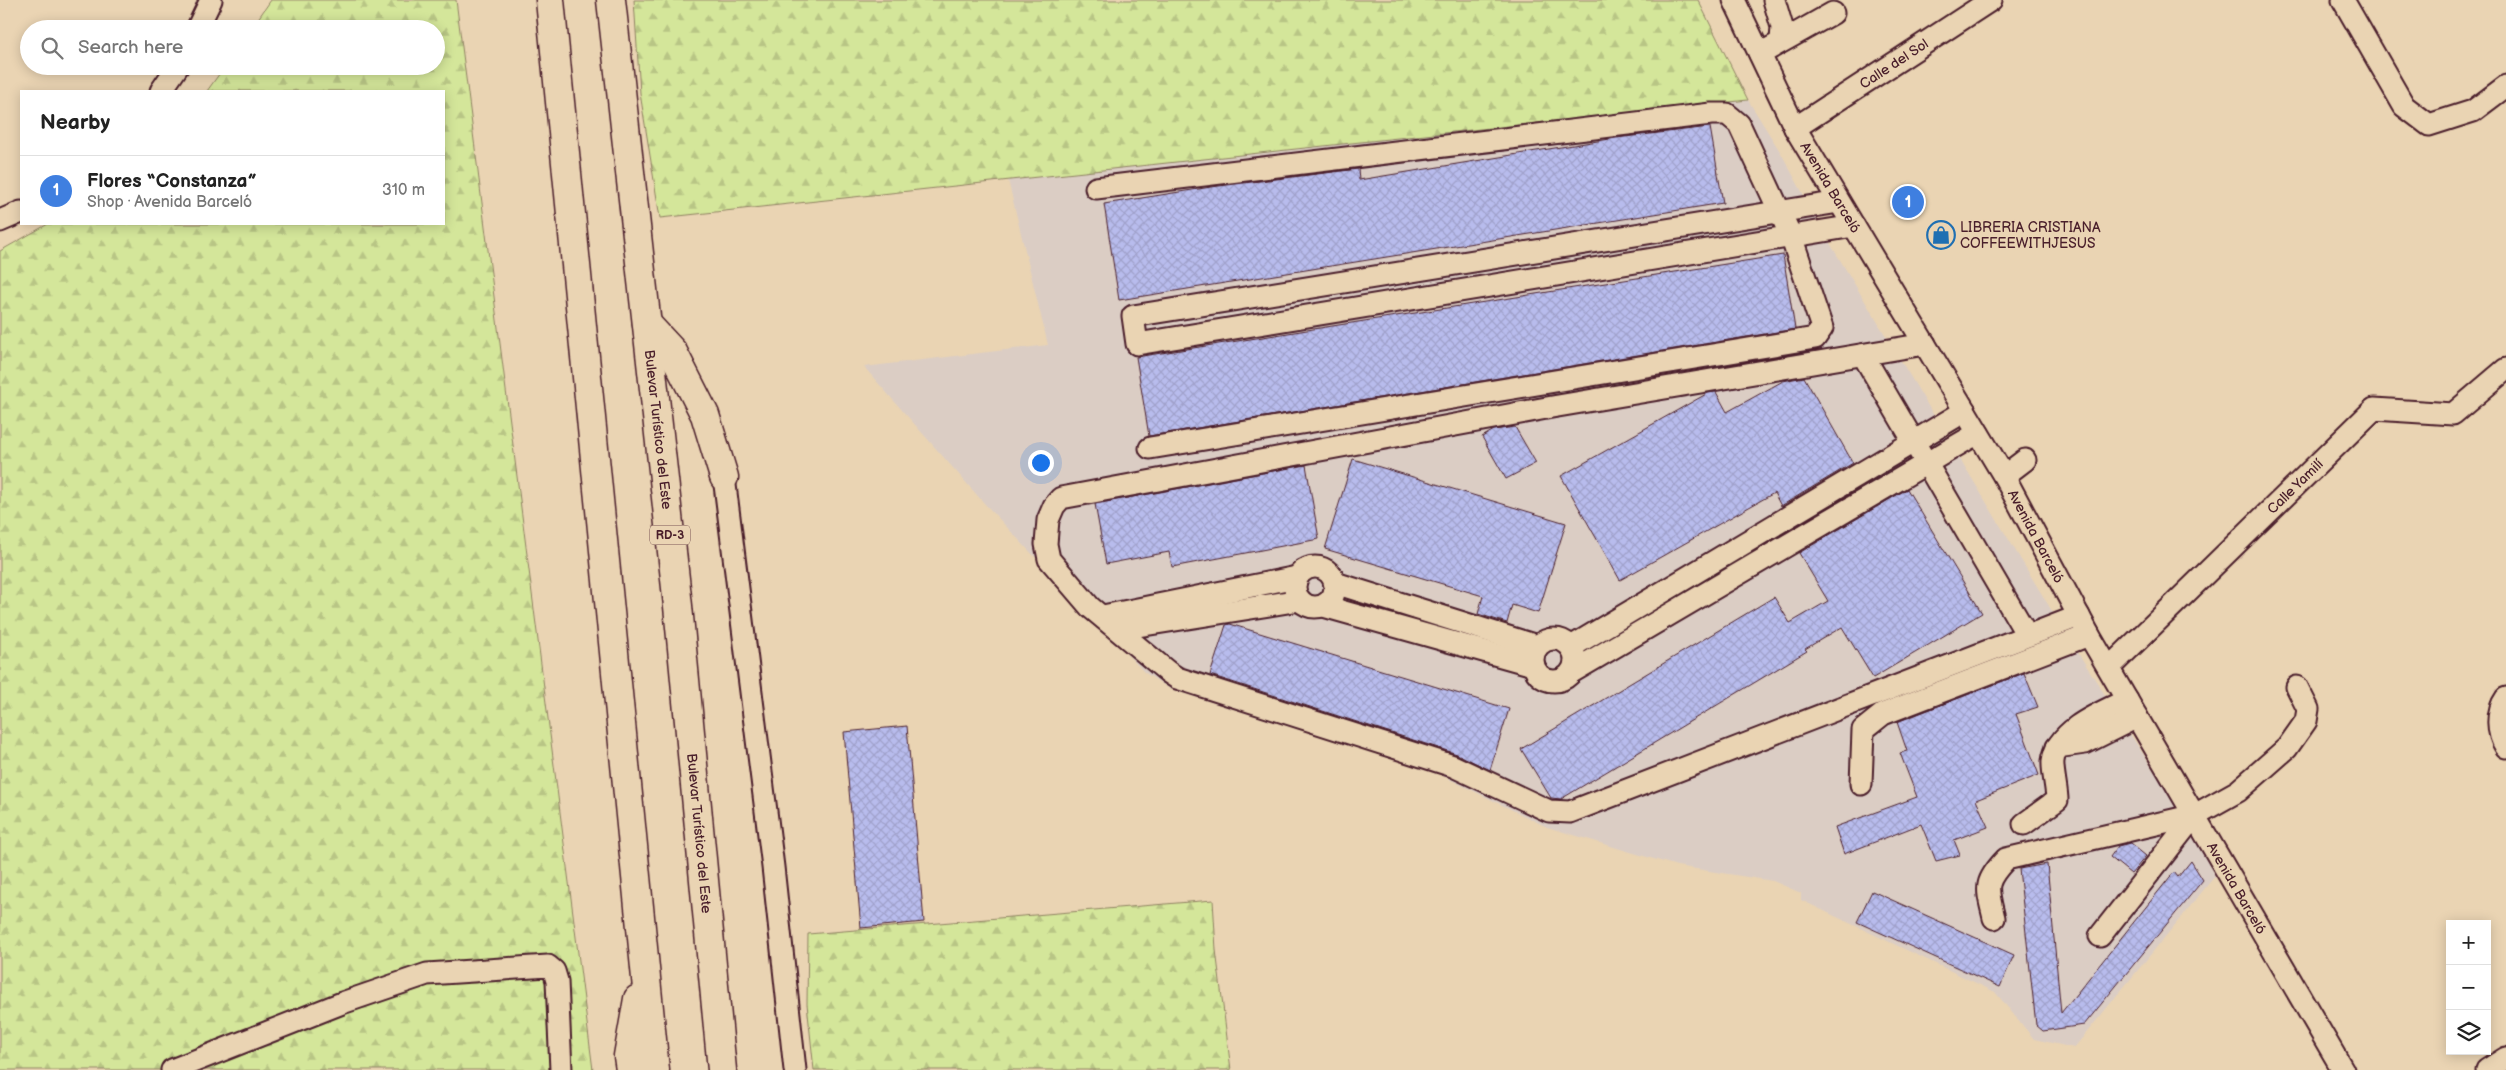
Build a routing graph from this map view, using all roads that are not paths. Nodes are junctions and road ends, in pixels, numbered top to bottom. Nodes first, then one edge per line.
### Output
1 (210, 0) edge
2 (550, 0) edge
3 (611, 0) edge
4 (1734, 0) edge
5 (1774, 0) edge
6 (1991, 0) edge
7 (2343, 0) edge
8 (1833, 13) dead end
9 (201, 20) edge
10 (1781, 40) junction
11 (1760, 54) junction
12 (172, 75) edge
13 (2506, 86) edge
14 (161, 90) edge
15 (1795, 128) junction
16 (1096, 188) dead end
17 (1839, 202) junction
18 (1781, 211) junction
19 (20, 212) edge
20 (0, 221) edge
21 (1854, 226) junction
22 (1791, 236) junction
23 (647, 324) junction
24 (1924, 344) junction
25 (1863, 355) junction
26 (2506, 369) edge
27 (1965, 411) junction
28 (1978, 433) junction
29 (1913, 442) junction
30 (1150, 448) dead end
31 (2025, 460) dead end
32 (1927, 463) junction
33 (2004, 476) junction
34 (724, 477) joint
35 (1297, 577) junction
36 (1335, 583) junction
37 (1300, 600) junction
38 (1322, 606) junction
39 (1102, 616) junction
40 (2079, 616) junction
41 (1120, 629) junction
42 (2089, 634) junction
43 (2027, 635) junction
44 (1571, 647) junction
45 (1535, 656) junction
46 (2109, 668) junction
47 (1572, 672) junction
48 (2297, 687) dead end
49 (2506, 698) edge
50 (2132, 708) junction
51 (2506, 747) edge
52 (1861, 784) dead end
53 (2194, 815) junction
54 (2024, 824) dead end
55 (1994, 918) dead end
56 (2100, 936) dead end
57 (644, 963) junction
58 (2506, 1058) edge
59 (172, 1070) edge
60 (561, 1070) edge
61 (630, 1070) edge
62 (655, 1070) edge
63 (722, 1070) edge
64 (796, 1070) edge
65 (2343, 1070) edge
66 (2487, 1070) edge

1 - 9 street
2 - 57 highway
3 - 23 highway, Bulevar Turístico del Este / RD-3
4 - 11 street, Avenida Barceló
5 - 10 street
6 - 15 street, Calle del Sol
7 - 13 street
8 - 10 street
10 - 11 street
11 - 15 street, Avenida Barceló
12 - 14 street
15 - 17 street, Avenida Barceló
16 - 18 street
17 - 18 street
17 - 21 street, Avenida Barceló
18 - 22 street
18 - 22 street
19 - 20 street
21 - 22 street
21 - 24 street, Avenida Barceló
22 - 30 street
23 - 34 highway
23 - 63 highway, Bulevar Turístico del Este / RD-3
24 - 25 street
24 - 27 street, Avenida Barceló
25 - 29 street
25 - 39 street
26 - 46 street, Calle Yamilí
27 - 28 street, Avenida Barceló
27 - 29 street
28 - 32 street
28 - 33 street, Avenida Barceló
29 - 32 street
29 - 44 street
31 - 33 street
32 - 43 street
32 - 47 street
33 - 40 street, Avenida Barceló
34 - 64 street
35 - 36 street
35 - 37 street
35 - 39 street
36 - 38 street
36 - 45 street
37 - 38 street
37 - 41 street
38 - 45 street
39 - 41 street
40 - 42 street, Avenida Barceló
40 - 43 street
41 - 43 street
42 - 46 street, Avenida Barceló
42 - 52 street
44 - 45 street
44 - 47 street
45 - 47 street
46 - 50 street, Avenida Barceló
48 - 53 street
49 - 51 street
50 - 53 street, Avenida Barceló
50 - 54 street
53 - 55 street
53 - 56 street
53 - 65 street, Avenida Barceló
57 - 61 highway
57 - 62 highway
58 - 66 street
59 - 60 street

